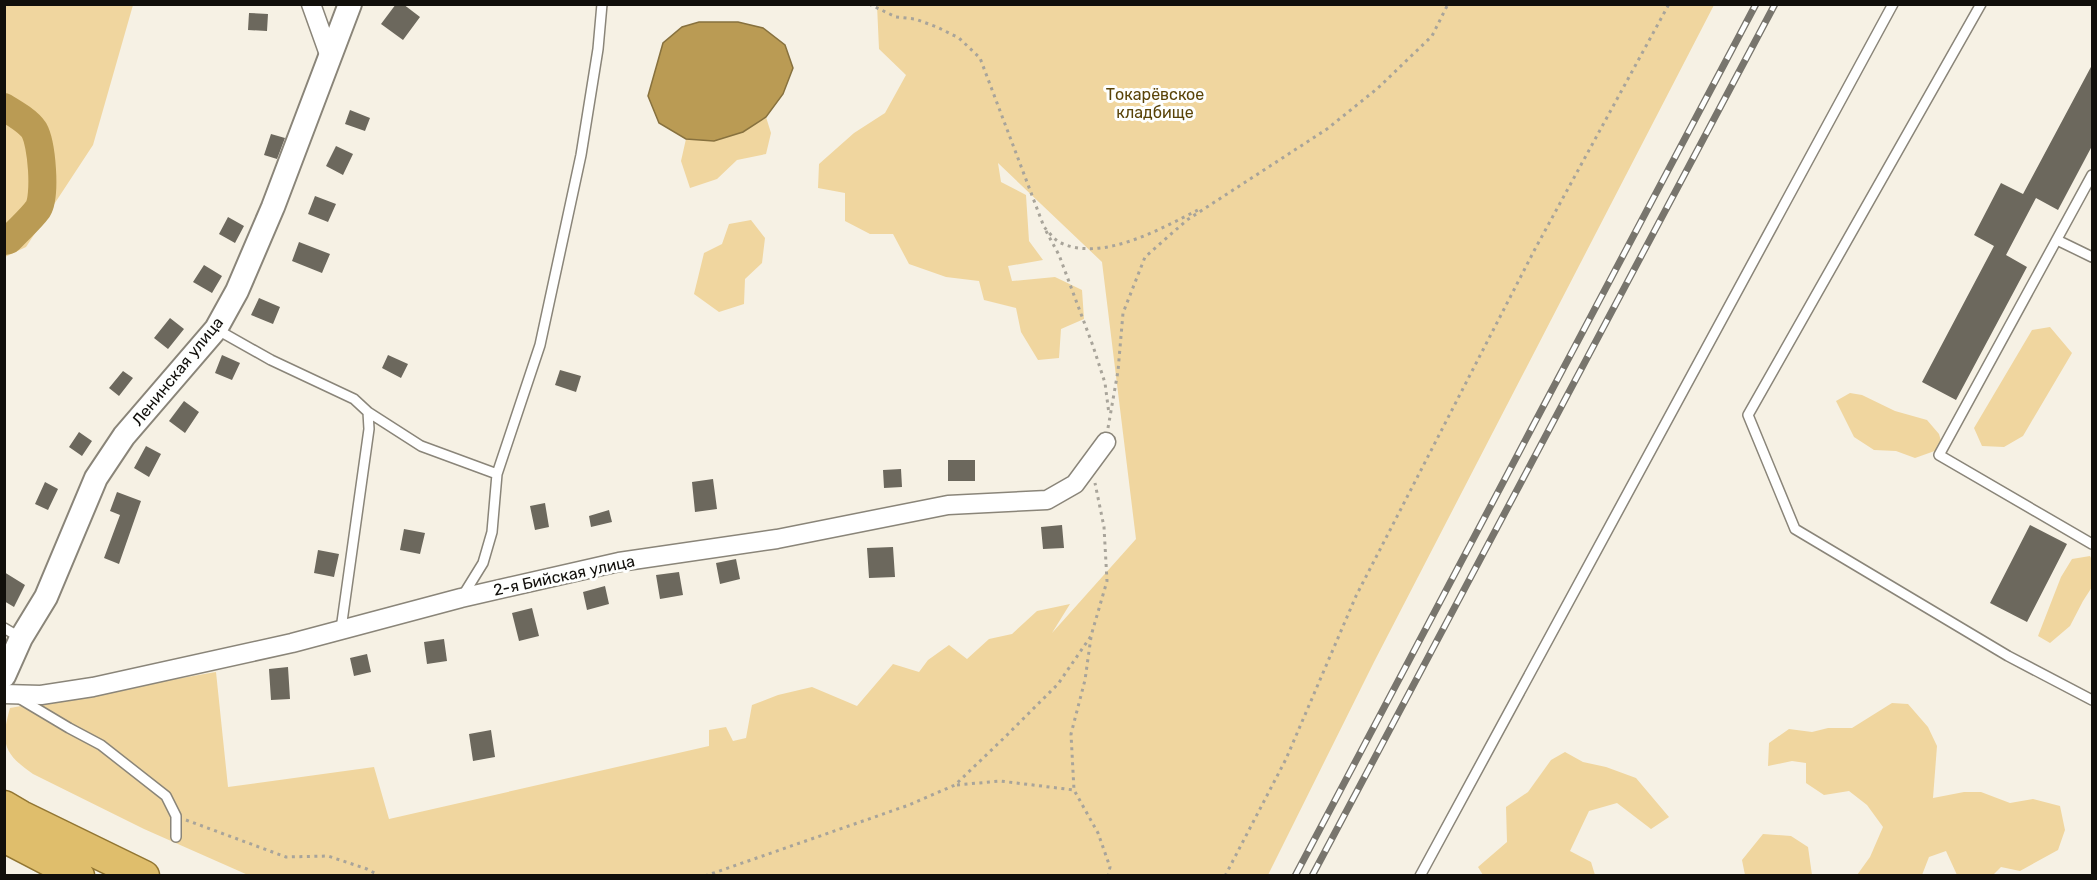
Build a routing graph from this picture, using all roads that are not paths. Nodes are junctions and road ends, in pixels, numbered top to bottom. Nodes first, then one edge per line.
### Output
1 (311, 4) edge
2 (350, 4) edge
3 (602, 4) edge
4 (1893, 4) edge
5 (1981, 4) edge
6 (330, 57) junction
7 (2092, 175) edge
8 (2057, 240) junction
9 (2092, 257) edge
10 (216, 329) junction
11 (368, 412) junction
12 (1106, 442) dead end
13 (497, 474) junction
14 (2092, 544) edge
15 (461, 598) junction
16 (341, 629) junction
17 (13, 633) edge
18 (7, 688) edge
19 (2092, 700) edge
20 (9, 813) edge
21 (176, 837) dead end
22 (79, 876) edge
23 (144, 876) edge
24 (1420, 876) edge

1 - 6 street
2 - 6 street, Ленинская улица
3 - 13 lane
4 - 24 lane
5 - 19 lane
6 - 10 street, Ленинская улица
7 - 8 lane
8 - 9 lane
8 - 14 lane
10 - 11 lane
10 - 17 street, Ленинская улица
11 - 13 lane
11 - 16 lane
12 - 15 street, 2-я Бийская улица
13 - 15 lane
15 - 16 street, 2-я Бийская улица
16 - 18 street, 2-я Бийская улица
17 - 18 street, Ленинская улица
18 - 21 lane
20 - 22 highway
20 - 23 highway

